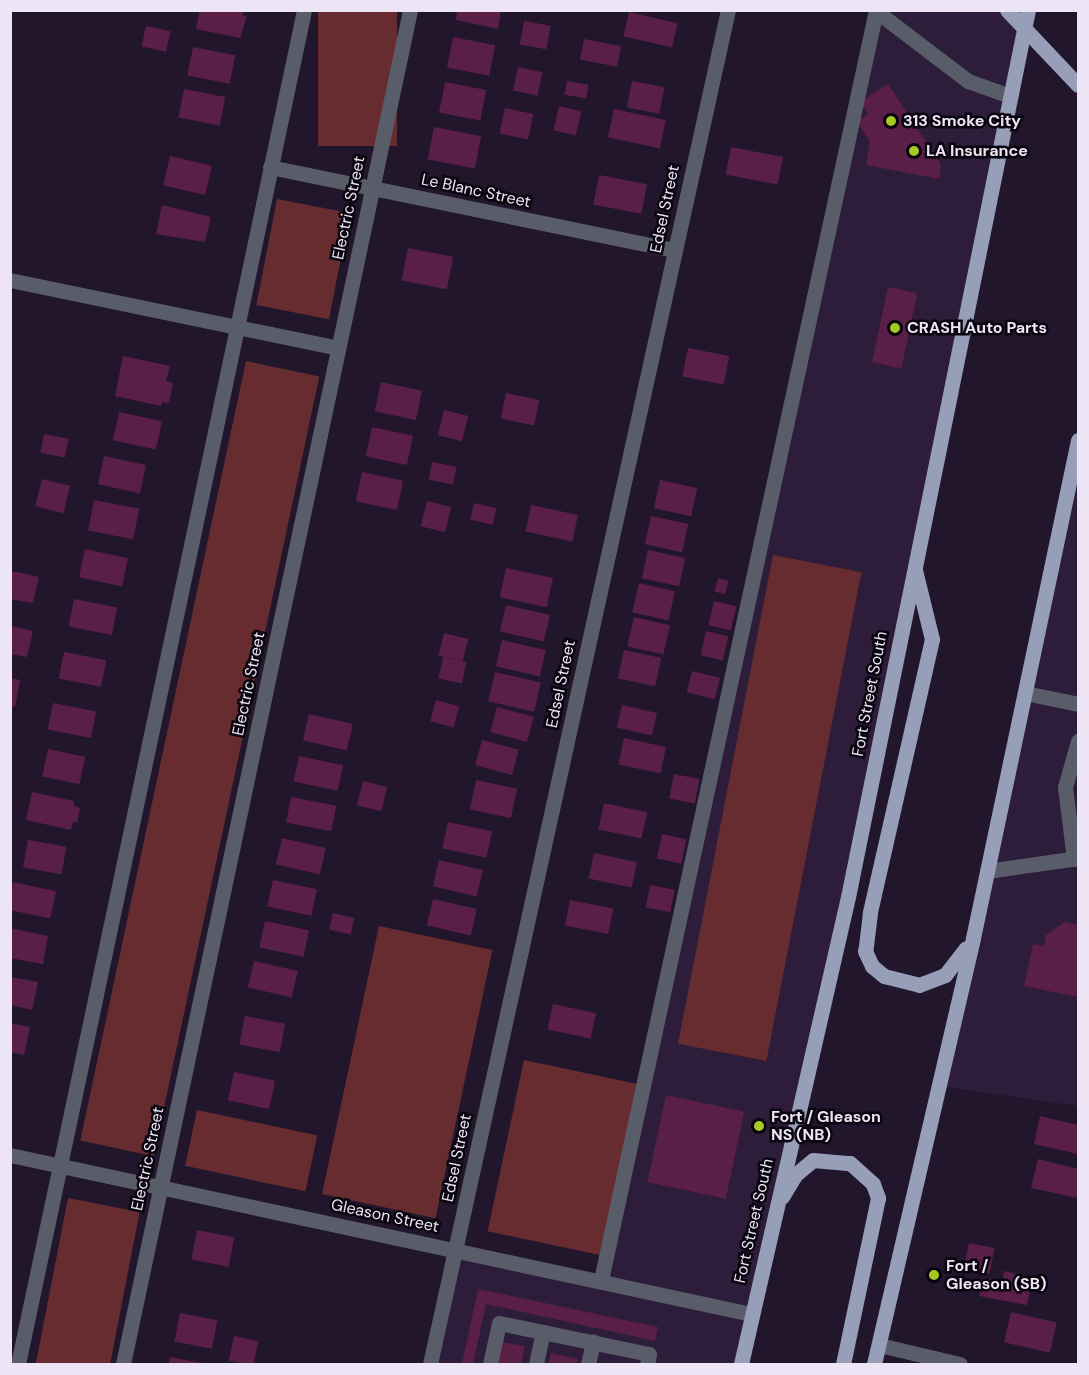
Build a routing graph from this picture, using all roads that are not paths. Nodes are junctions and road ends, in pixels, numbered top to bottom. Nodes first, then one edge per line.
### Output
1 (303, 10) edge
2 (410, 10) edge
3 (728, 10) edge
4 (1007, 10) edge
5 (1028, 10) edge
6 (876, 11) edge
7 (1024, 28) junction
8 (1078, 85) edge
9 (1010, 96) junction
10 (270, 167) junction
11 (372, 188) junction
12 (675, 250) junction
13 (10, 280) edge
14 (237, 327) junction
15 (338, 348) junction
16 (1078, 440) edge
17 (1077, 457) edge
18 (914, 565) junction
19 (1025, 693) junction
20 (1078, 704) edge
21 (1078, 741) edge
22 (1076, 858) edge
23 (987, 871) junction
24 (973, 938) junction
25 (10, 1155) edge
26 (60, 1166) junction
27 (161, 1187) junction
28 (774, 1209) junction
29 (455, 1249) junction
30 (601, 1280) junction
31 (751, 1314) junction
32 (543, 1332) junction
33 (593, 1342) junction
34 (879, 1345) junction
35 (18, 1365) edge
36 (123, 1365) edge
37 (430, 1365) edge
38 (490, 1365) edge
39 (536, 1365) edge
40 (588, 1365) edge
41 (646, 1365) edge
42 (741, 1365) edge
43 (843, 1365) edge
44 (874, 1365) edge
45 (960, 1365) edge

1 - 10 street
2 - 11 street, Electric Street
3 - 12 street, Edsel Street
4 - 7 main road
5 - 7 main road, Fort Street South
6 - 9 street
6 - 30 street
7 - 8 main road
7 - 9 main road, Fort Street South
9 - 18 main road, Fort Street South
10 - 11 street, Le Blanc Street
10 - 14 street
11 - 12 street, Le Blanc Street
11 - 15 street, Electric Street
12 - 29 street, Edsel Street
13 - 14 street
14 - 15 street
14 - 26 street
15 - 27 street, Electric Street
16 - 17 main road
17 - 19 main road
18 - 24 main road
18 - 28 main road, Fort Street South
19 - 20 street
19 - 23 main road
21 - 22 street
22 - 23 street
23 - 24 main road
24 - 34 main road
25 - 26 street, Gleason Street
26 - 27 street, Gleason Street
26 - 35 street
27 - 29 street, Gleason Street
27 - 36 street, Electric Street
28 - 31 main road, Fort Street South
28 - 43 main road
29 - 30 street, Gleason Street
29 - 37 street, Edsel Street
30 - 31 street, Gleason Street
31 - 42 main road, Fort Street South
32 - 33 street
32 - 38 street
32 - 39 street
33 - 40 street
33 - 41 street
34 - 44 main road
34 - 45 street

